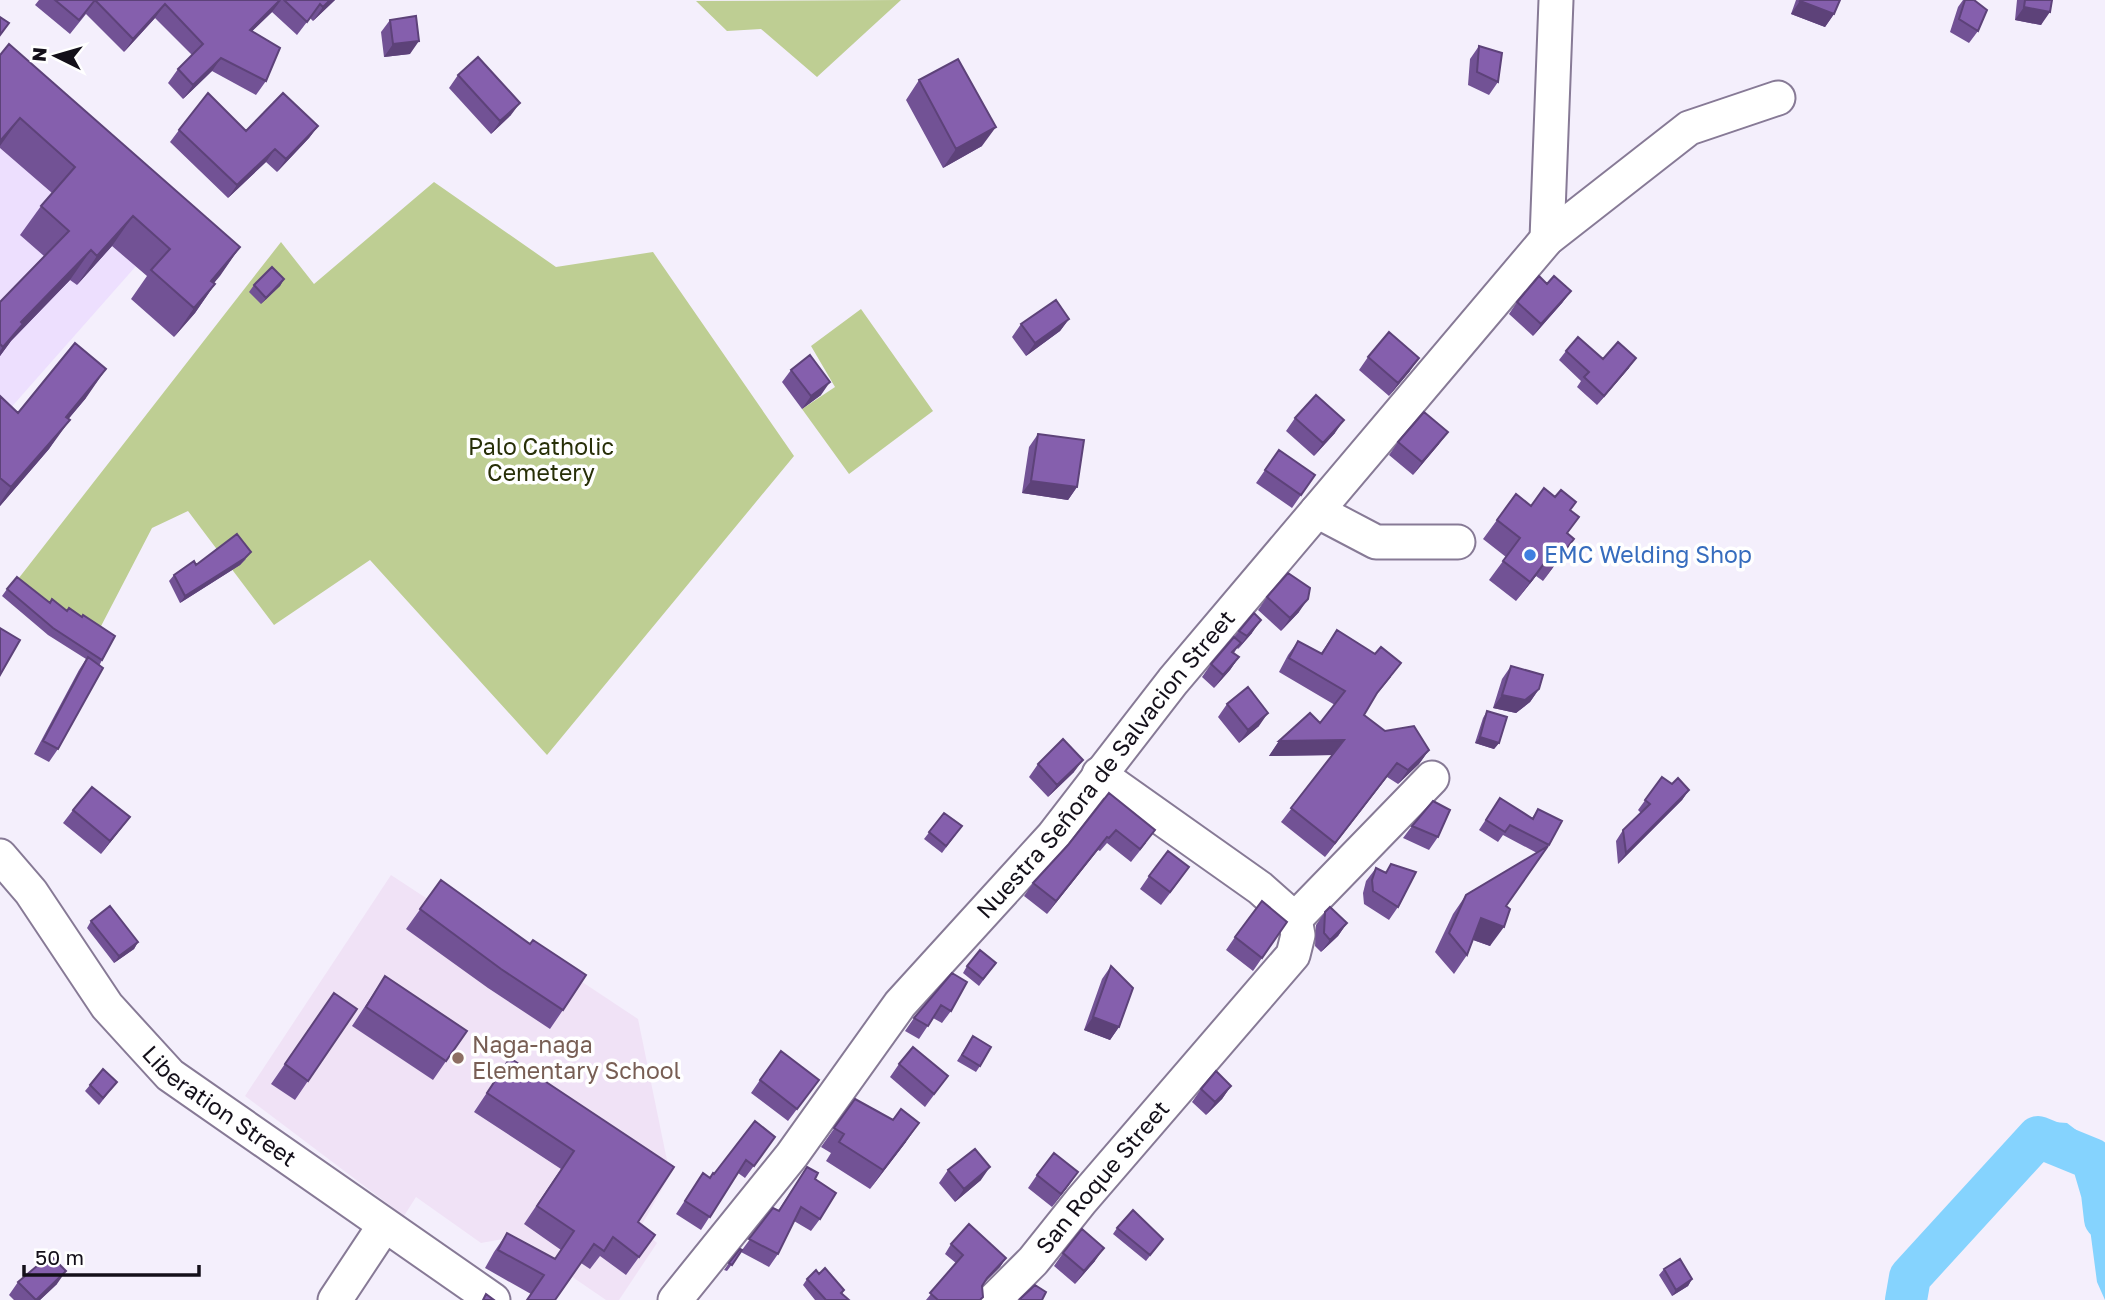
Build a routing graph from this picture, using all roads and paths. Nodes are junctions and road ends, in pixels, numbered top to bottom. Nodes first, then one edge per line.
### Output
1 (1556, 0) edge
2 (1778, 98) dead end
3 (1547, 240) junction
4 (1317, 512) junction
5 (1458, 542) dead end
6 (1099, 774) junction
7 (1432, 778) dead end
8 (0, 856) edge
9 (1295, 919) junction
10 (384, 1226) junction
11 (335, 1300) edge
12 (493, 1300) edge
13 (675, 1300) edge
14 (994, 1300) edge

1 - 3 street
2 - 3 street, Nuestra Señora de Salvacion Street
3 - 4 street, Nuestra Señora de Salvacion Street
4 - 5 street
4 - 6 street, Nuestra Señora de Salvacion Street
6 - 9 street
6 - 13 street, Nuestra Señora de Salvacion Street
7 - 9 street
8 - 10 street, Liberation Street
9 - 14 street, San Roque Street
10 - 11 street
10 - 12 street, Liberation Street

